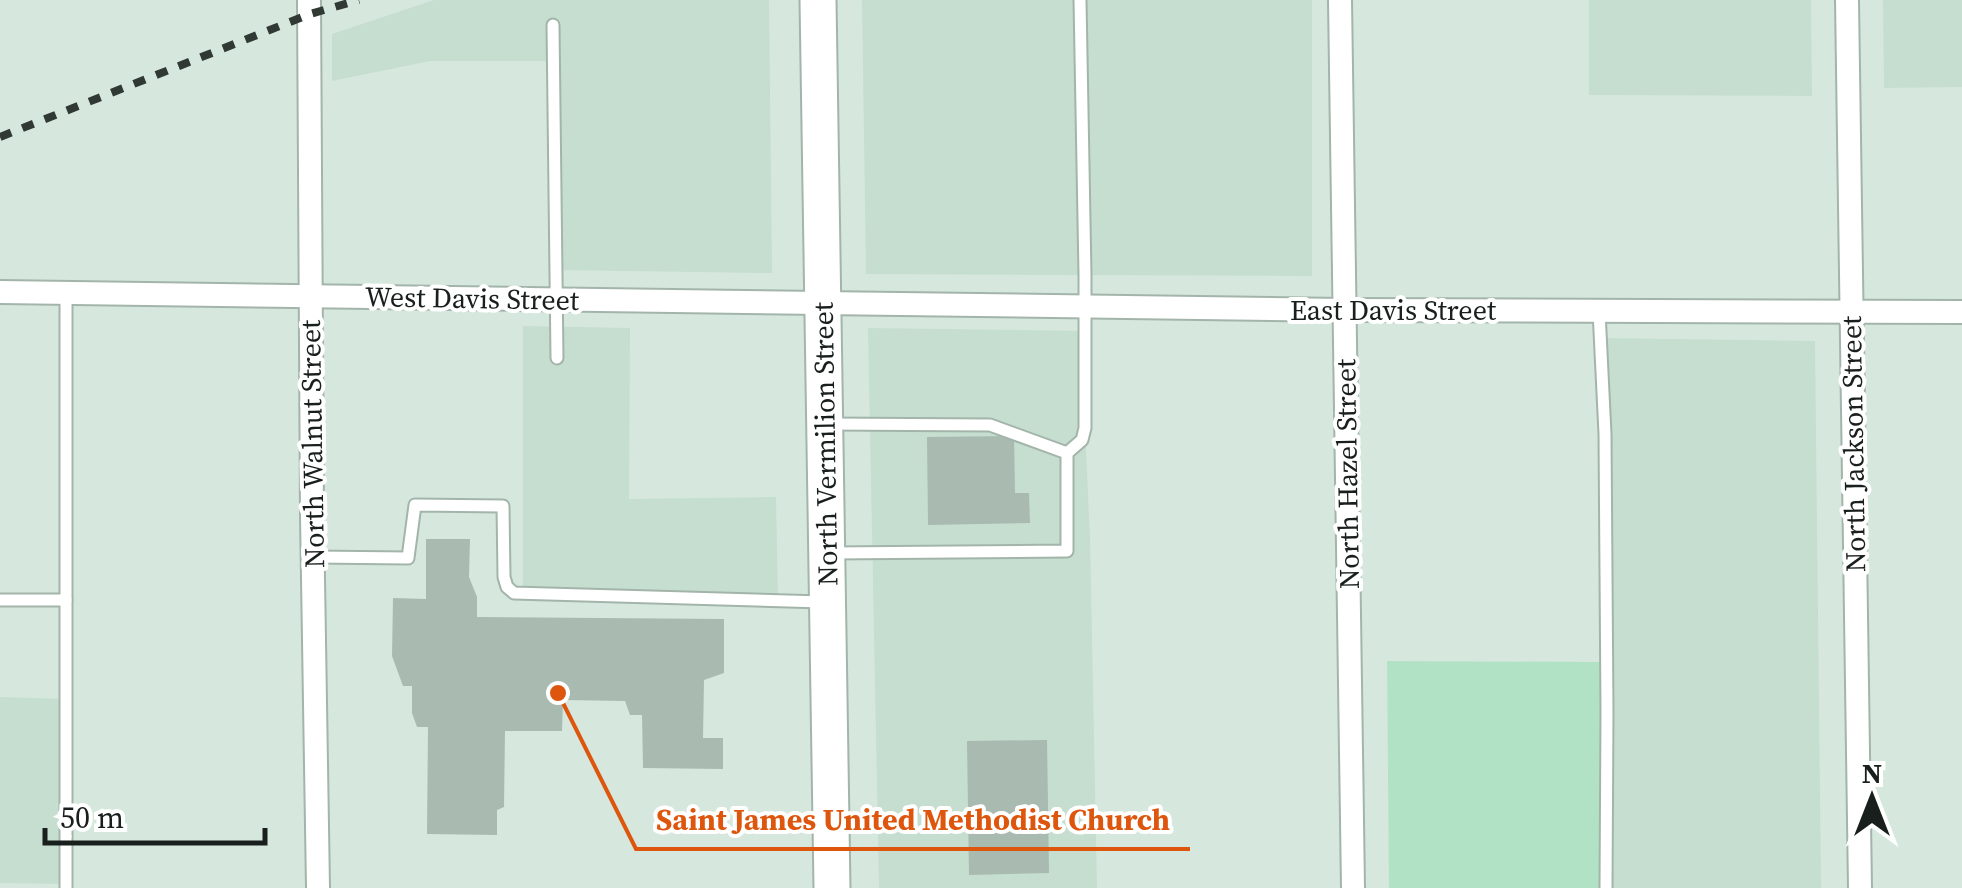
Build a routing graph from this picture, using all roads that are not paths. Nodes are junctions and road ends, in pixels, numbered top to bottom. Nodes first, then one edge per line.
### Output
1 (309, 0) edge
2 (818, 0) edge
3 (1080, 0) edge
4 (1340, 0) edge
5 (1847, 0) edge
6 (553, 25) dead end
7 (0, 292) edge
8 (66, 292) junction
9 (310, 295) junction
10 (557, 299) junction
11 (824, 302) junction
12 (1086, 307) junction
13 (1345, 310) junction
14 (1599, 311) junction
15 (1850, 312) junction
16 (1962, 312) edge
17 (558, 358) dead end
18 (824, 424) junction
19 (1067, 452) junction
20 (827, 552) junction
21 (313, 558) junction
22 (0, 600) edge
23 (66, 600) junction
24 (827, 602) junction
25 (66, 888) edge
26 (318, 888) edge
27 (832, 888) edge
28 (1352, 888) edge
29 (1606, 888) edge
30 (1860, 888) edge

1 - 9 street, North Walnut Street
2 - 11 main road, North Vermilion Street
3 - 12 lane
4 - 13 street, North Hazel Street
5 - 15 street, North Jackson Street
6 - 10 lane
7 - 8 street, West Davis Street
8 - 9 street, West Davis Street
8 - 23 lane
9 - 10 street, West Davis Street
9 - 21 street, North Walnut Street
10 - 11 street, West Davis Street
10 - 17 lane
11 - 12 street, East Davis Street
11 - 18 main road, North Vermilion Street
12 - 13 street, East Davis Street
12 - 19 lane
13 - 14 street, East Davis Street
13 - 28 street, North Hazel Street
14 - 15 street, East Davis Street
14 - 29 lane
15 - 16 street, East Davis Street
15 - 30 street, North Jackson Street
18 - 19 lane
18 - 20 main road, North Vermilion Street
19 - 20 lane
20 - 24 main road, North Vermilion Street
21 - 24 lane
21 - 26 street, North Walnut Street
22 - 23 lane
23 - 25 lane
24 - 27 main road, North Vermilion Street

